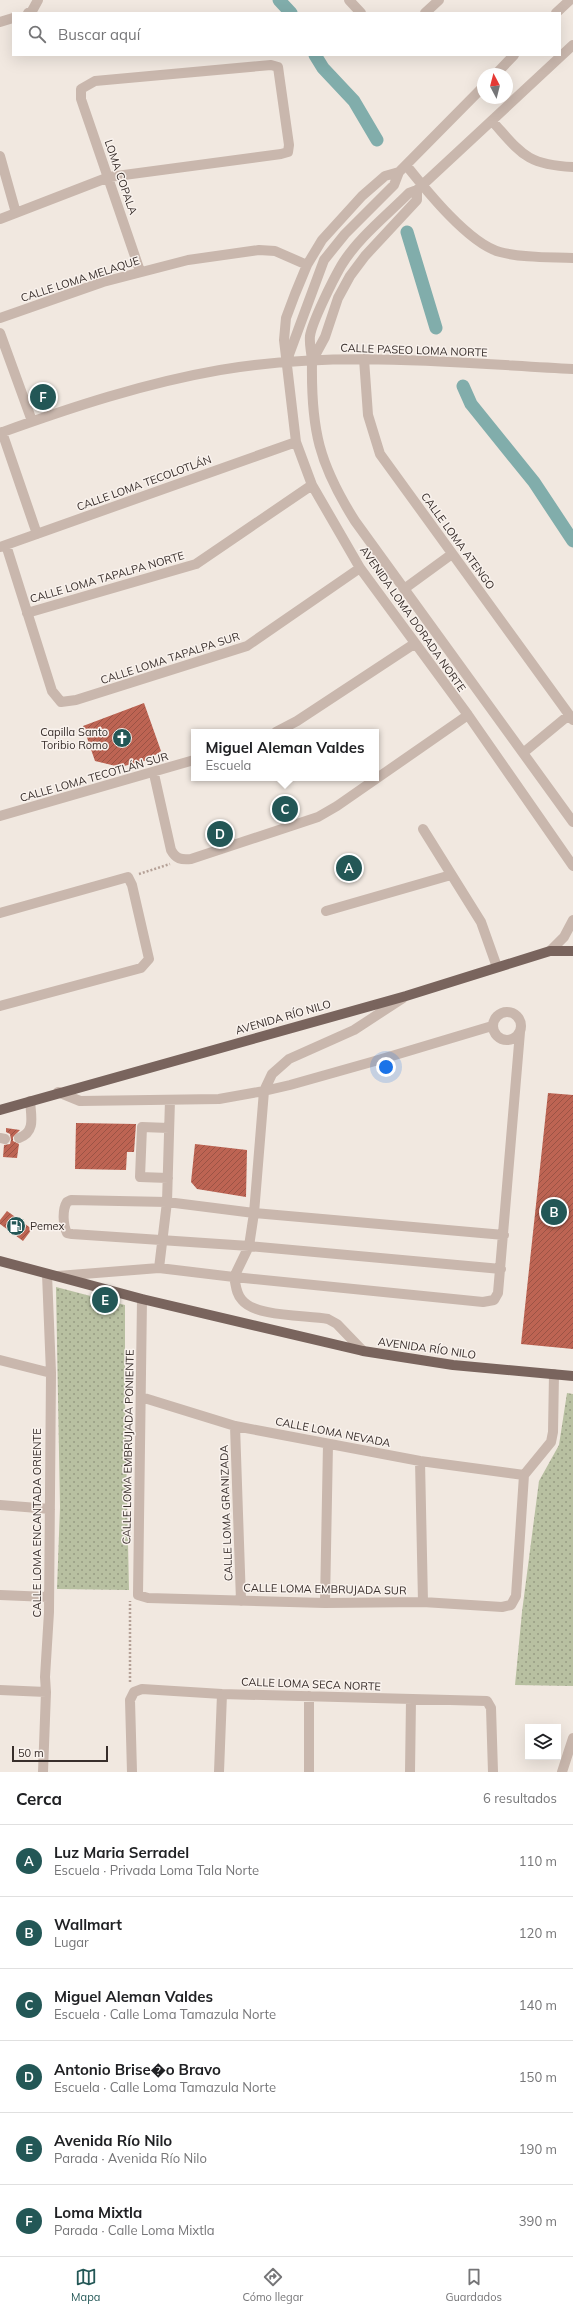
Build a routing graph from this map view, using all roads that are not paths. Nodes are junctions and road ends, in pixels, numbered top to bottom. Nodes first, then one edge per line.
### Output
1 (349, 0) edge
2 (439, 0) edge
3 (570, 0) edge
4 (38, 2) edge
5 (32, 12) edge
6 (360, 12) edge
7 (426, 12) edge
8 (557, 12) edge
9 (12, 18) edge
10 (0, 22) edge
11 (573, 45) edge
12 (513, 56) edge
13 (502, 68) edge
14 (477, 93) edge
15 (492, 120) junction
16 (0, 156) edge
17 (573, 167) edge
18 (403, 168) junction
19 (109, 177) junction
20 (419, 188) junction
21 (16, 213) junction
22 (0, 219) edge
23 (573, 258) edge
24 (307, 265) junction
25 (140, 271) junction
26 (0, 318) edge
27 (0, 333) edge
28 (364, 359) junction
29 (312, 361) junction
30 (285, 364) junction
31 (573, 368) edge
32 (32, 422) junction
33 (1, 432) edge
34 (296, 442) junction
35 (312, 485) junction
36 (37, 534) junction
37 (3, 546) edge
38 (452, 554) junction
39 (360, 568) junction
40 (404, 589) junction
41 (28, 613) junction
42 (414, 644) junction
43 (468, 715) junction
44 (571, 717) edge
45 (282, 729) edge
46 (523, 753) junction
47 (191, 761) edge
48 (154, 774) junction
49 (379, 776) edge
50 (372, 781) edge
51 (0, 816) edge
52 (573, 822) edge
53 (423, 829) dead end
54 (573, 866) edge
55 (451, 875) junction
56 (326, 911) dead end
57 (0, 913) edge
58 (573, 920) edge
59 (573, 951) edge
60 (550, 952) junction
61 (497, 967) junction
62 (406, 996) junction
63 (0, 1006) edge
64 (492, 1026) junction
65 (520, 1032) junction
66 (264, 1090) junction
67 (58, 1092) junction
68 (170, 1100) junction
69 (30, 1101) junction
70 (0, 1110) edge
71 (169, 1128) junction
72 (19, 1138) dead end
73 (168, 1178) junction
74 (168, 1202) junction
75 (254, 1212) junction
76 (504, 1234) junction
77 (162, 1242) junction
78 (249, 1246) junction
79 (0, 1261) edge
80 (159, 1268) junction
81 (501, 1269) junction
82 (51, 1275) junction
83 (234, 1277) junction
84 (142, 1299) junction
85 (363, 1351) junction
86 (0, 1360) edge
87 (51, 1373) junction
88 (554, 1374) junction
89 (573, 1376) edge
90 (141, 1398) junction
91 (235, 1426) junction
92 (328, 1444) junction
93 (420, 1461) junction
94 (524, 1475) junction
95 (0, 1505) edge
96 (50, 1509) junction
97 (138, 1594) joint
98 (0, 1595) edge
99 (48, 1596) junction
100 (241, 1600) junction
101 (423, 1602) junction
102 (325, 1603) junction
103 (0, 1690) edge
104 (46, 1692) junction
105 (222, 1694) junction
106 (309, 1696) junction
107 (411, 1699) junction
108 (573, 1738) edge
109 (43, 1772) edge
110 (132, 1772) edge
111 (219, 1772) edge
112 (309, 1772) edge
113 (410, 1772) edge
114 (493, 1772) edge
115 (562, 1772) edge

1 - 6 street
2 - 7 street
3 - 8 street
4 - 5 street
9 - 10 street
11 - 15 street, AVENIDA LOMA DORADA NORTE
12 - 13 street
14 - 18 street, AVENIDA LOMA DORADA NORTE
15 - 17 street
15 - 20 street, AVENIDA LOMA DORADA NORTE
16 - 21 street
18 - 20 street
18 - 24 street, AVENIDA LOMA DORADA NORTE
18 - 30 street, AVENIDA LOMA DORADA NORTE
19 - 19 street, LOMA COPALA
19 - 21 street
19 - 25 street, LOMA COPALA
20 - 23 street
20 - 29 street, AVENIDA LOMA DORADA NORTE
20 - 29 street, AVENIDA LOMA DORADA NORTE
21 - 22 street
24 - 25 street, CALLE LOMA MELAQUE
24 - 30 street, AVENIDA LOMA DORADA NORTE
25 - 26 street, CALLE LOMA MELAQUE
27 - 32 street
28 - 29 street, CALLE PASEO LOMA NORTE
28 - 31 street, CALLE PASEO LOMA NORTE
28 - 38 street, CALLE LOMA ATENGO
29 - 30 street, CALLE PASEO LOMA NORTE
29 - 40 street, AVENIDA LOMA DORADA NORTE
30 - 32 street, CALLE PASEO LOMA NORTE
30 - 34 street, AVENIDA LOMA DORADA NORTE
32 - 33 street, CALLE PASEO LOMA NORTE
33 - 36 street
34 - 35 street, AVENIDA LOMA DORADA NORTE
34 - 36 street, CALLE LOMA TECOLOTLÁN
35 - 39 street, AVENIDA LOMA DORADA NORTE
35 - 41 street, CALLE LOMA TAPALPA NORTE
36 - 37 street, CALLE LOMA TECOLOTLÁN
37 - 41 street
38 - 40 street
38 - 44 street, CALLE LOMA ATENGO
39 - 41 street, CALLE LOMA TAPALPA SUR
39 - 42 street, AVENIDA LOMA DORADA NORTE
40 - 46 street, AVENIDA LOMA DORADA NORTE
42 - 43 street, AVENIDA LOMA DORADA NORTE
42 - 45 street
43 - 49 street
43 - 54 street, AVENIDA LOMA DORADA NORTE
44 - 46 street
46 - 52 street, AVENIDA LOMA DORADA NORTE
47 - 48 street, CALLE LOMA TECOTLÁN SUR
48 - 50 street
48 - 51 street, CALLE LOMA TECOTLÁN SUR
53 - 55 street
55 - 56 street
55 - 61 street
57 - 63 street
58 - 60 street
59 - 60 main road, AVENIDA RÍO NILO
60 - 61 main road, AVENIDA RÍO NILO
61 - 62 main road, AVENIDA RÍO NILO
62 - 66 street
62 - 67 main road, AVENIDA RÍO NILO
64 - 65 street
64 - 65 street
64 - 66 street
65 - 76 street
66 - 68 street
66 - 75 street
67 - 68 street
67 - 69 main road, AVENIDA RÍO NILO
68 - 71 street
69 - 70 main road, AVENIDA RÍO NILO
69 - 72 street
71 - 73 street
71 - 73 street
73 - 74 street
74 - 75 street
74 - 77 street
74 - 77 street
75 - 76 street
75 - 78 street
76 - 81 street
77 - 78 street
77 - 80 street
78 - 81 street
78 - 83 street
79 - 82 main road, AVENIDA RÍO NILO
80 - 82 street
80 - 83 street
81 - 83 street
82 - 84 main road, AVENIDA RÍO NILO
82 - 87 street, CALLE LOMA ENCANTADA ORIENTE
83 - 85 street
84 - 85 main road, AVENIDA RÍO NILO
84 - 90 street, CALLE LOMA EMBRUJADA PONIENTE
85 - 88 main road, AVENIDA RÍO NILO
86 - 87 street
87 - 96 street, CALLE LOMA ENCANTADA ORIENTE
88 - 89 main road, AVENIDA RÍO NILO
88 - 94 street
90 - 91 street, CALLE LOMA NEVADA
90 - 97 street, CALLE LOMA EMBRUJADA PONIENTE
91 - 92 street, CALLE LOMA NEVADA
91 - 100 street, CALLE LOMA GRANIZADA
92 - 93 street, CALLE LOMA NEVADA
92 - 102 street
93 - 94 street, CALLE LOMA NEVADA
93 - 101 street
94 - 101 street, CALLE LOMA EMBRUJADA SUR
95 - 96 street
96 - 99 street, CALLE LOMA ENCANTADA ORIENTE
97 - 100 street, CALLE LOMA EMBRUJADA SUR
98 - 99 street
99 - 104 street, CALLE LOMA ENCANTADA ORIENTE
100 - 102 street, CALLE LOMA EMBRUJADA SUR
101 - 102 street, CALLE LOMA EMBRUJADA SUR
103 - 104 street
104 - 109 street, CALLE LOMA ENCANTADA ORIENTE
105 - 106 street, CALLE LOMA SECA NORTE
105 - 110 street, CALLE LOMA SECA NORTE
105 - 111 street
106 - 107 street, CALLE LOMA SECA NORTE
106 - 112 street
107 - 113 street
107 - 114 street, CALLE LOMA SECA NORTE
108 - 115 street

